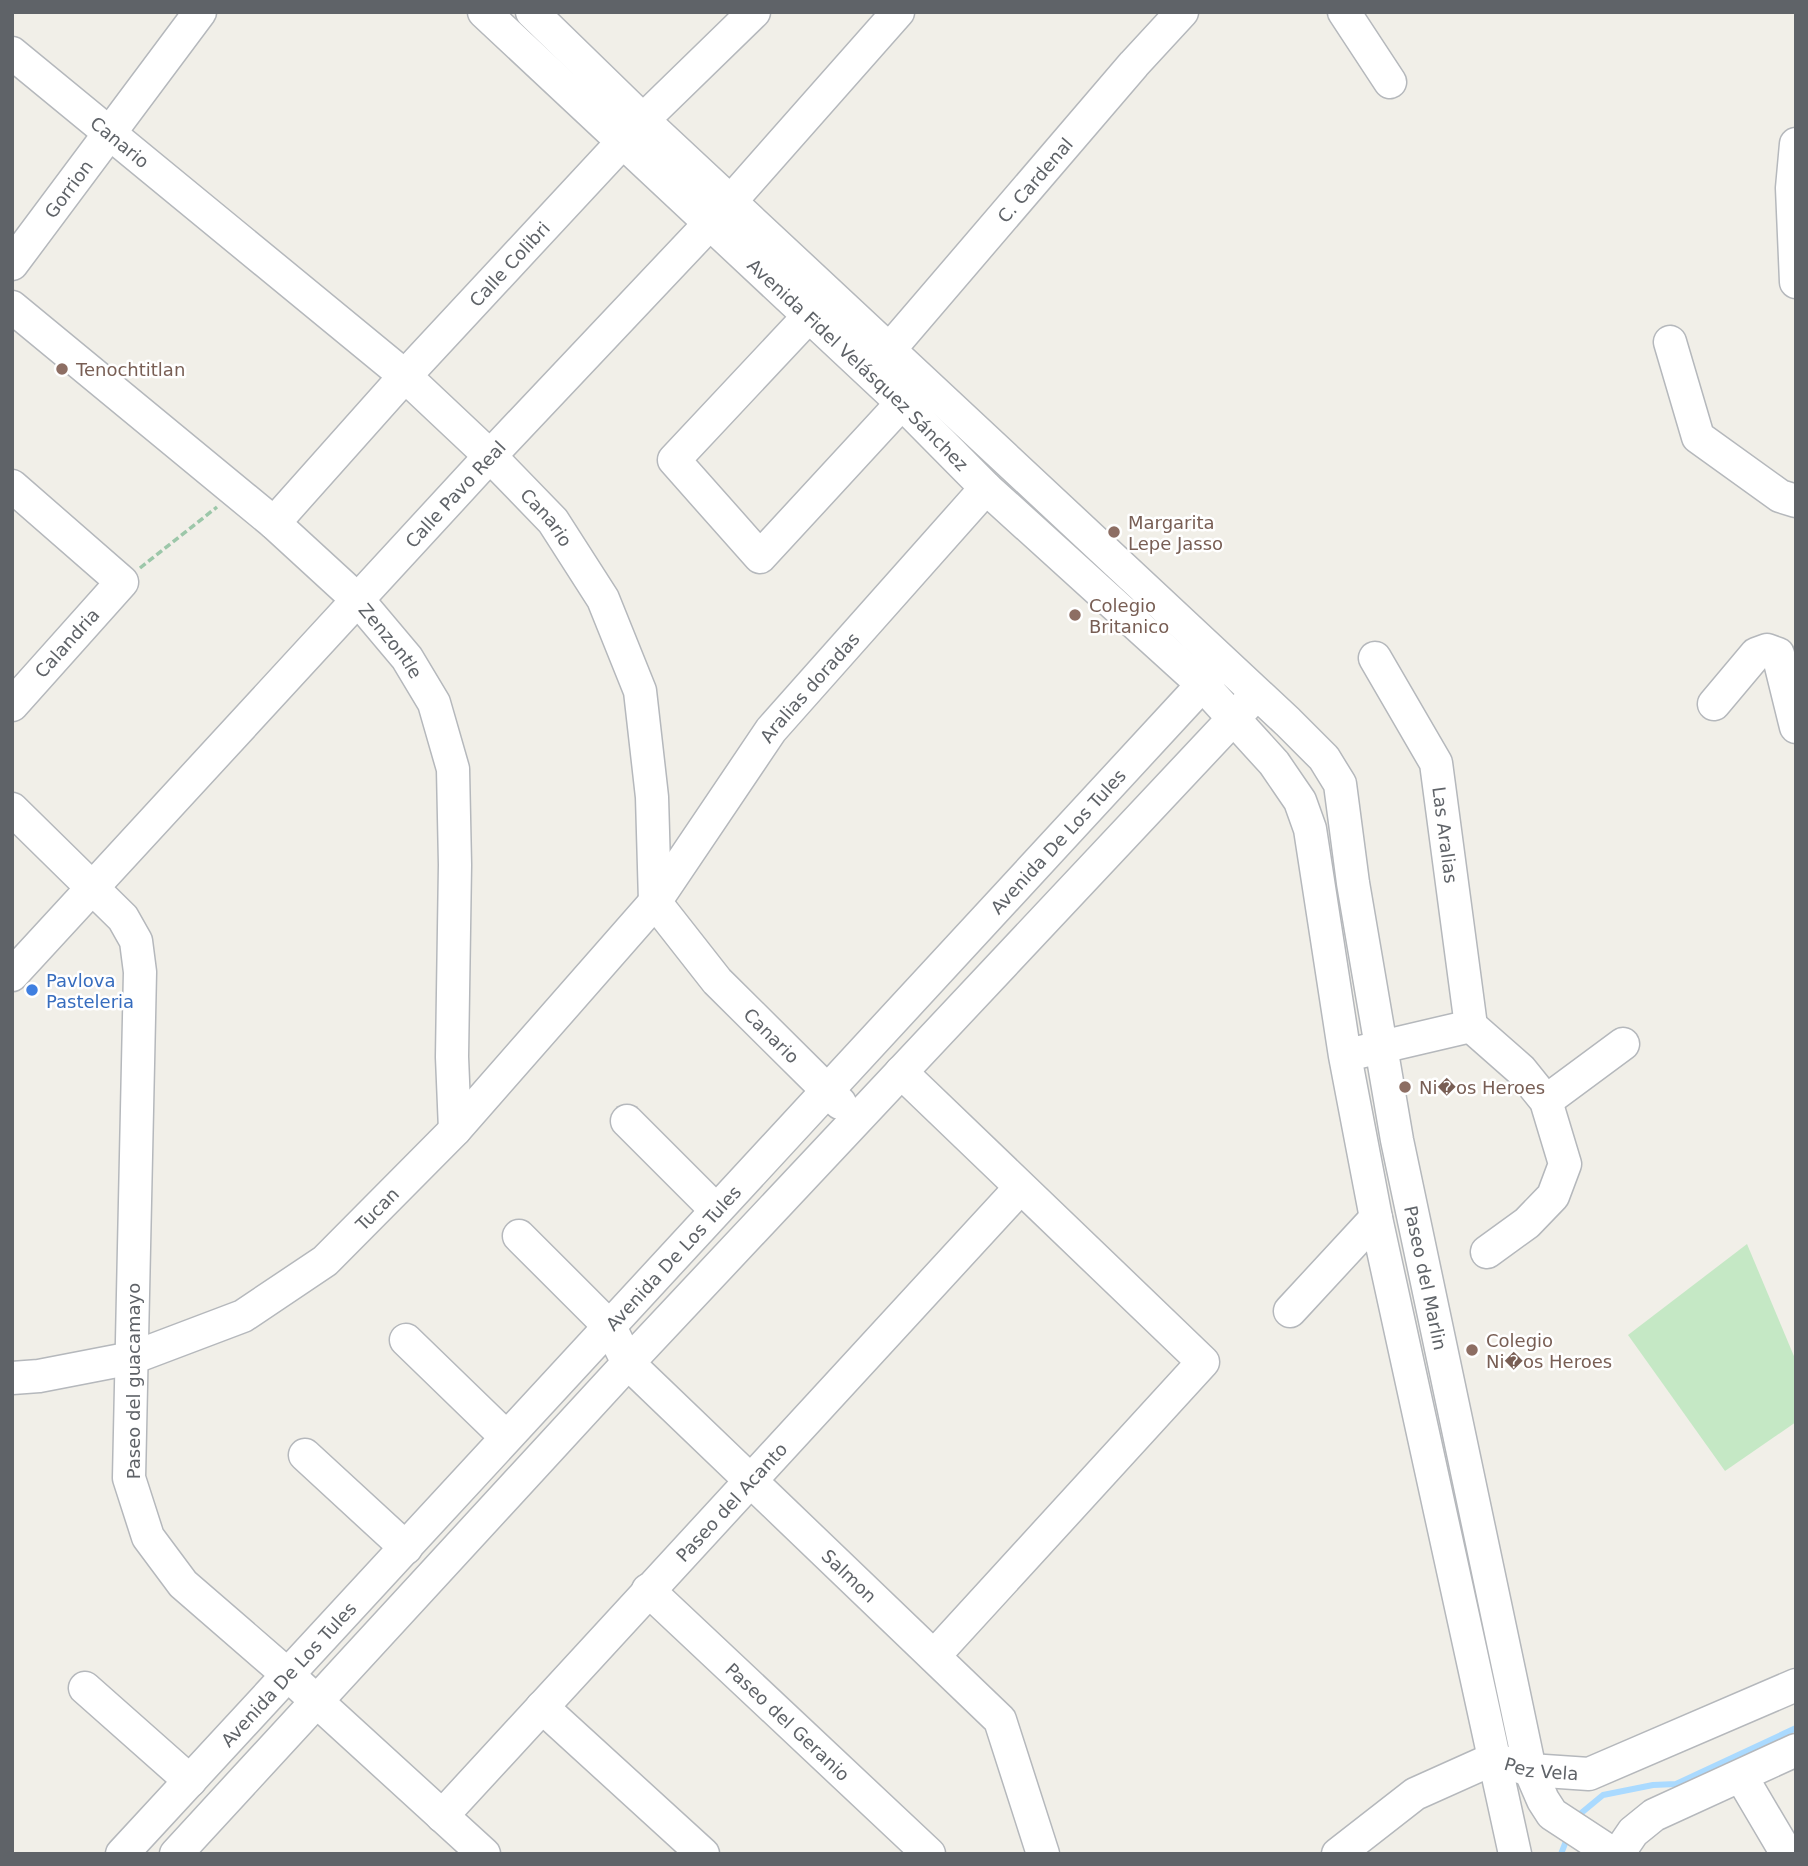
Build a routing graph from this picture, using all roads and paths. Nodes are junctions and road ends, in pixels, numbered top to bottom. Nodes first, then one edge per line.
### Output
1 (200, 12) edge
2 (484, 12) edge
3 (532, 12) edge
4 (754, 12) edge
5 (898, 12) edge
6 (1182, 12) edge
7 (1344, 12) edge
8 (12, 53) edge
9 (1390, 82) dead end
10 (643, 120) junction
11 (110, 132) junction
12 (621, 143) junction
13 (1796, 144) edge
14 (720, 212) junction
15 (12, 264) edge
16 (1796, 282) edge
17 (12, 307) edge
18 (808, 316) junction
19 (1670, 342) dead end
20 (889, 350) junction
21 (405, 376) junction
22 (902, 403) junction
23 (490, 456) junction
24 (12, 486) edge
25 (986, 488) junction
26 (236, 492) junction
27 (1796, 501) edge
28 (274, 523) junction
29 (122, 582) junction
30 (359, 601) junction
31 (1376, 657) dead end
32 (1213, 673) junction
33 (1256, 694) junction
34 (1714, 704) dead end
35 (12, 705) edge
36 (1234, 718) junction
37 (1796, 727) edge
38 (12, 809) edge
39 (93, 887) junction
40 (655, 902) junction
41 (12, 975) edge
42 (1471, 1026) junction
43 (1623, 1044) dead end
44 (1381, 1048) junction
45 (1345, 1056) junction
46 (901, 1072) junction
47 (827, 1089) junction
48 (1546, 1101) junction
49 (856, 1119) junction
50 (627, 1121) dead end
51 (455, 1130) junction
52 (1020, 1188) junction
53 (716, 1210) junction
54 (1376, 1218) junction
55 (519, 1236) dead end
56 (1487, 1252) dead end
57 (1290, 1311) dead end
58 (610, 1327) junction
59 (406, 1339) dead end
60 (132, 1359) junction
61 (628, 1363) junction
62 (12, 1378) edge
63 (1458, 1424) junction
64 (1423, 1433) junction
65 (506, 1437) junction
66 (305, 1455) dead end
67 (750, 1480) junction
68 (405, 1548) junction
69 (648, 1590) junction
70 (934, 1656) junction
71 (288, 1675) junction
72 (1796, 1685) edge
73 (85, 1688) dead end
74 (316, 1701) junction
75 (542, 1707) junction
76 (1796, 1750) edge
77 (1493, 1759) junction
78 (1530, 1770) junction
79 (1741, 1776) junction
80 (190, 1781) junction
81 (442, 1816) junction
82 (122, 1854) edge
83 (176, 1854) edge
84 (484, 1854) edge
85 (703, 1854) edge
86 (929, 1854) edge
87 (1042, 1854) edge
88 (1338, 1854) edge
89 (1515, 1854) edge
90 (1613, 1854) edge
91 (1619, 1854) edge
92 (1787, 1854) edge

1 - 11 street, Gorrion
2 - 12 street, Avenida Fidel Velásquez Sánchez
3 - 10 street, Avenida Fidel Velásquez Sánchez
4 - 10 street, Calle Colibri
5 - 14 street, Calle Pavo Real
6 - 20 street, C. Cardenal
7 - 9 street
8 - 11 street, Canario
10 - 12 street, Calle Colibri
10 - 14 street, Avenida Fidel Velásquez Sánchez
11 - 15 street, Gorrion
11 - 21 street, Canario
12 - 14 street, Avenida Fidel Velásquez Sánchez
12 - 21 street, Calle Colibri
13 - 16 street
14 - 18 street, Avenida Fidel Velásquez Sánchez
14 - 20 street, Avenida Fidel Velásquez Sánchez
14 - 23 street, Calle Pavo Real
17 - 26 street, Zenzontle
18 - 22 street, Avenida Fidel Velásquez Sánchez
18 - 22 street
19 - 27 street
20 - 32 street, Avenida Fidel Velásquez Sánchez
21 - 23 street, Canario
21 - 28 street, Calle Colibri
22 - 25 street, Avenida Fidel Velásquez Sánchez
23 - 30 street, Calle Pavo Real
23 - 40 street, Canario
24 - 29 street
25 - 32 street, Avenida Fidel Velásquez Sánchez
25 - 40 street, Aralias doradas
26 - 28 street, Zenzontle
26 - 29 path
28 - 30 street, Zenzontle
29 - 35 street, Calandria
30 - 39 street, Calle Pavo Real
30 - 51 street, Zenzontle
31 - 42 street, Las Aralias
32 - 33 street, Avenida Fidel Velásquez Sánchez
32 - 36 street, Avenida Fidel Velásquez Sánchez
32 - 47 street, Avenida De Los Tules
33 - 36 street
33 - 44 street, Paseo del Marlin
34 - 37 street
36 - 45 street, Paseo del Marlin
36 - 46 street
38 - 39 street, Paseo del guacamayo
39 - 41 street, Calle Pavo Real
39 - 60 street, Paseo del guacamayo
40 - 47 street, Canario
40 - 51 street, Tucan
42 - 44 street
42 - 48 street
43 - 48 street
44 - 45 street
44 - 63 street, Paseo del Marlin
45 - 54 street, Paseo del Marlin
46 - 49 street
46 - 52 street
47 - 49 street, Canario
47 - 53 street, Avenida De Los Tules
48 - 56 street
49 - 61 street
50 - 53 street
51 - 60 street, Tucan
52 - 67 street, Paseo del Acanto
52 - 70 street
53 - 58 street, Avenida De Los Tules
54 - 57 street
54 - 64 street, Paseo del Marlin
55 - 58 street, Salmon
58 - 61 street, Salmon
58 - 65 street, Avenida De Los Tules
59 - 65 street
60 - 62 street, Tucan
60 - 71 street, Paseo del guacamayo
61 - 67 street, Salmon
61 - 74 street
63 - 64 street
63 - 78 street, Paseo del Marlin
64 - 77 street, Paseo del Marlin
65 - 68 street, Avenida De Los Tules
66 - 68 street
67 - 69 street, Paseo del Acanto
67 - 70 street, Salmon
68 - 71 street, Avenida De Los Tules
69 - 75 street, Paseo del Acanto
69 - 86 street, Paseo del Geranio
70 - 87 street, Salmon
71 - 74 street, Paseo del guacamayo
71 - 80 street, Avenida De Los Tules
72 - 78 street, Pez Vela
73 - 80 street
74 - 81 street, Paseo del guacamayo
74 - 83 street
75 - 81 street, Paseo del Acanto
75 - 85 street
76 - 79 street
77 - 78 street, Pez Vela
77 - 88 street, Pez Vela
77 - 89 street, Paseo del Marlin
78 - 90 street, Paseo del Marlin
79 - 91 street
79 - 92 street
80 - 82 street, Avenida De Los Tules
81 - 84 street, Paseo del guacamayo

